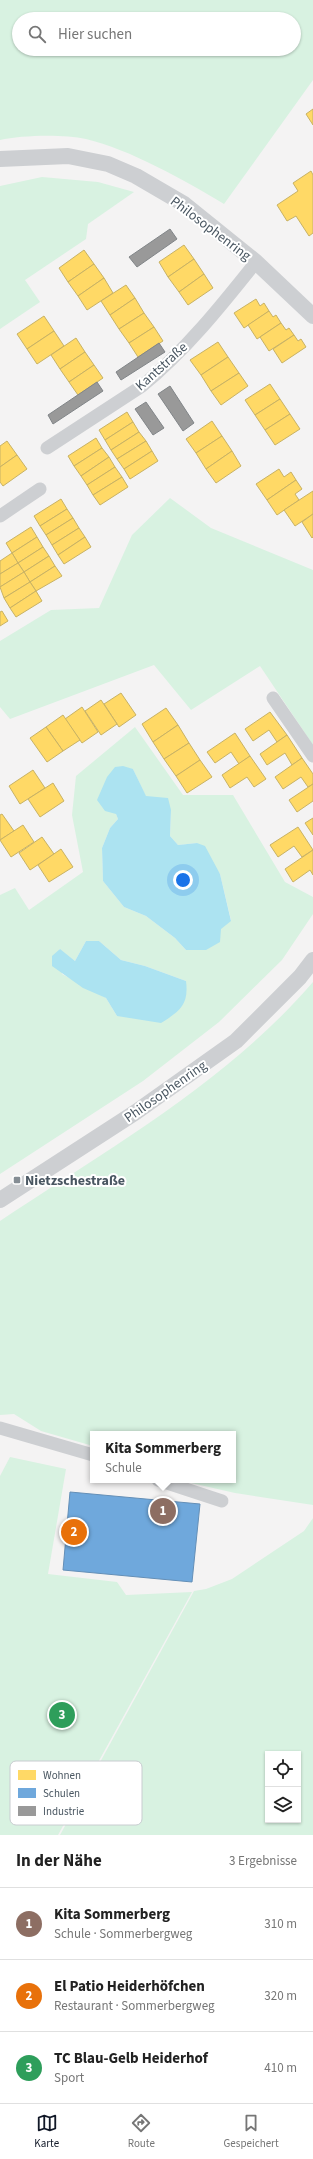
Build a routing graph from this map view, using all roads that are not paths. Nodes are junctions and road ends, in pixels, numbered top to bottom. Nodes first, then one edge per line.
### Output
1 (0, 159) edge
2 (256, 262) junction
3 (313, 316) edge
4 (48, 448) dead end
5 (40, 489) dead end
6 (0, 516) edge
7 (273, 698) dead end
8 (313, 756) edge
9 (313, 960) edge
10 (0, 1200) edge
11 (0, 1428) edge
12 (90, 1454) edge
13 (167, 1483) edge
14 (222, 1501) dead end

1 - 2 street, Philosophenring
2 - 3 street, Philosophenring
2 - 4 street, Kantstraße
5 - 6 street
7 - 8 street
9 - 10 street, Philosophenring
11 - 12 street
13 - 14 street

